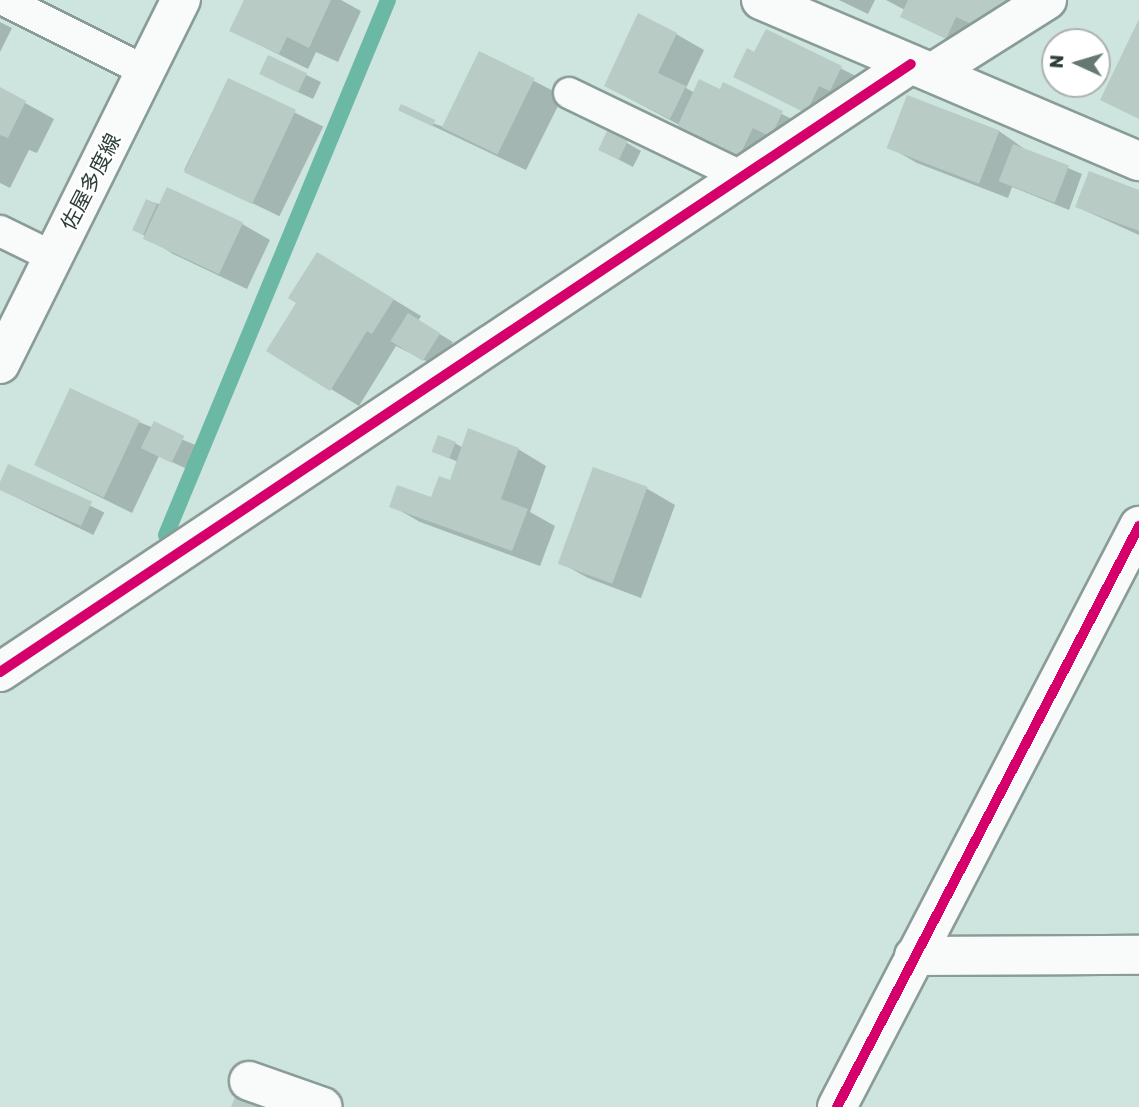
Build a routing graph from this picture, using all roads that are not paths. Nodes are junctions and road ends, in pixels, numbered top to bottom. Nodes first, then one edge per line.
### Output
1 (4, 0) edge
2 (181, 0) edge
3 (761, 0) edge
4 (1047, 0) edge
5 (922, 68) junction
6 (146, 71) junction
7 (569, 93) dead end
8 (1139, 161) edge
9 (743, 177) junction
10 (0, 231) edge
11 (53, 257) junction
12 (0, 364) edge
13 (1139, 526) edge
14 (0, 672) edge
15 (1139, 955) edge
16 (914, 956) junction
17 (249, 1081) dead end
18 (323, 1107) edge
19 (837, 1107) edge

1 - 6 lane
2 - 6 street, 佐屋多度線
3 - 5 street
4 - 5 street
5 - 8 street
5 - 9 street
6 - 11 street, 佐屋多度線
7 - 9 lane
9 - 14 street
10 - 11 lane
11 - 12 street, 佐屋多度線
13 - 16 street
15 - 16 street
16 - 19 street
17 - 18 street

